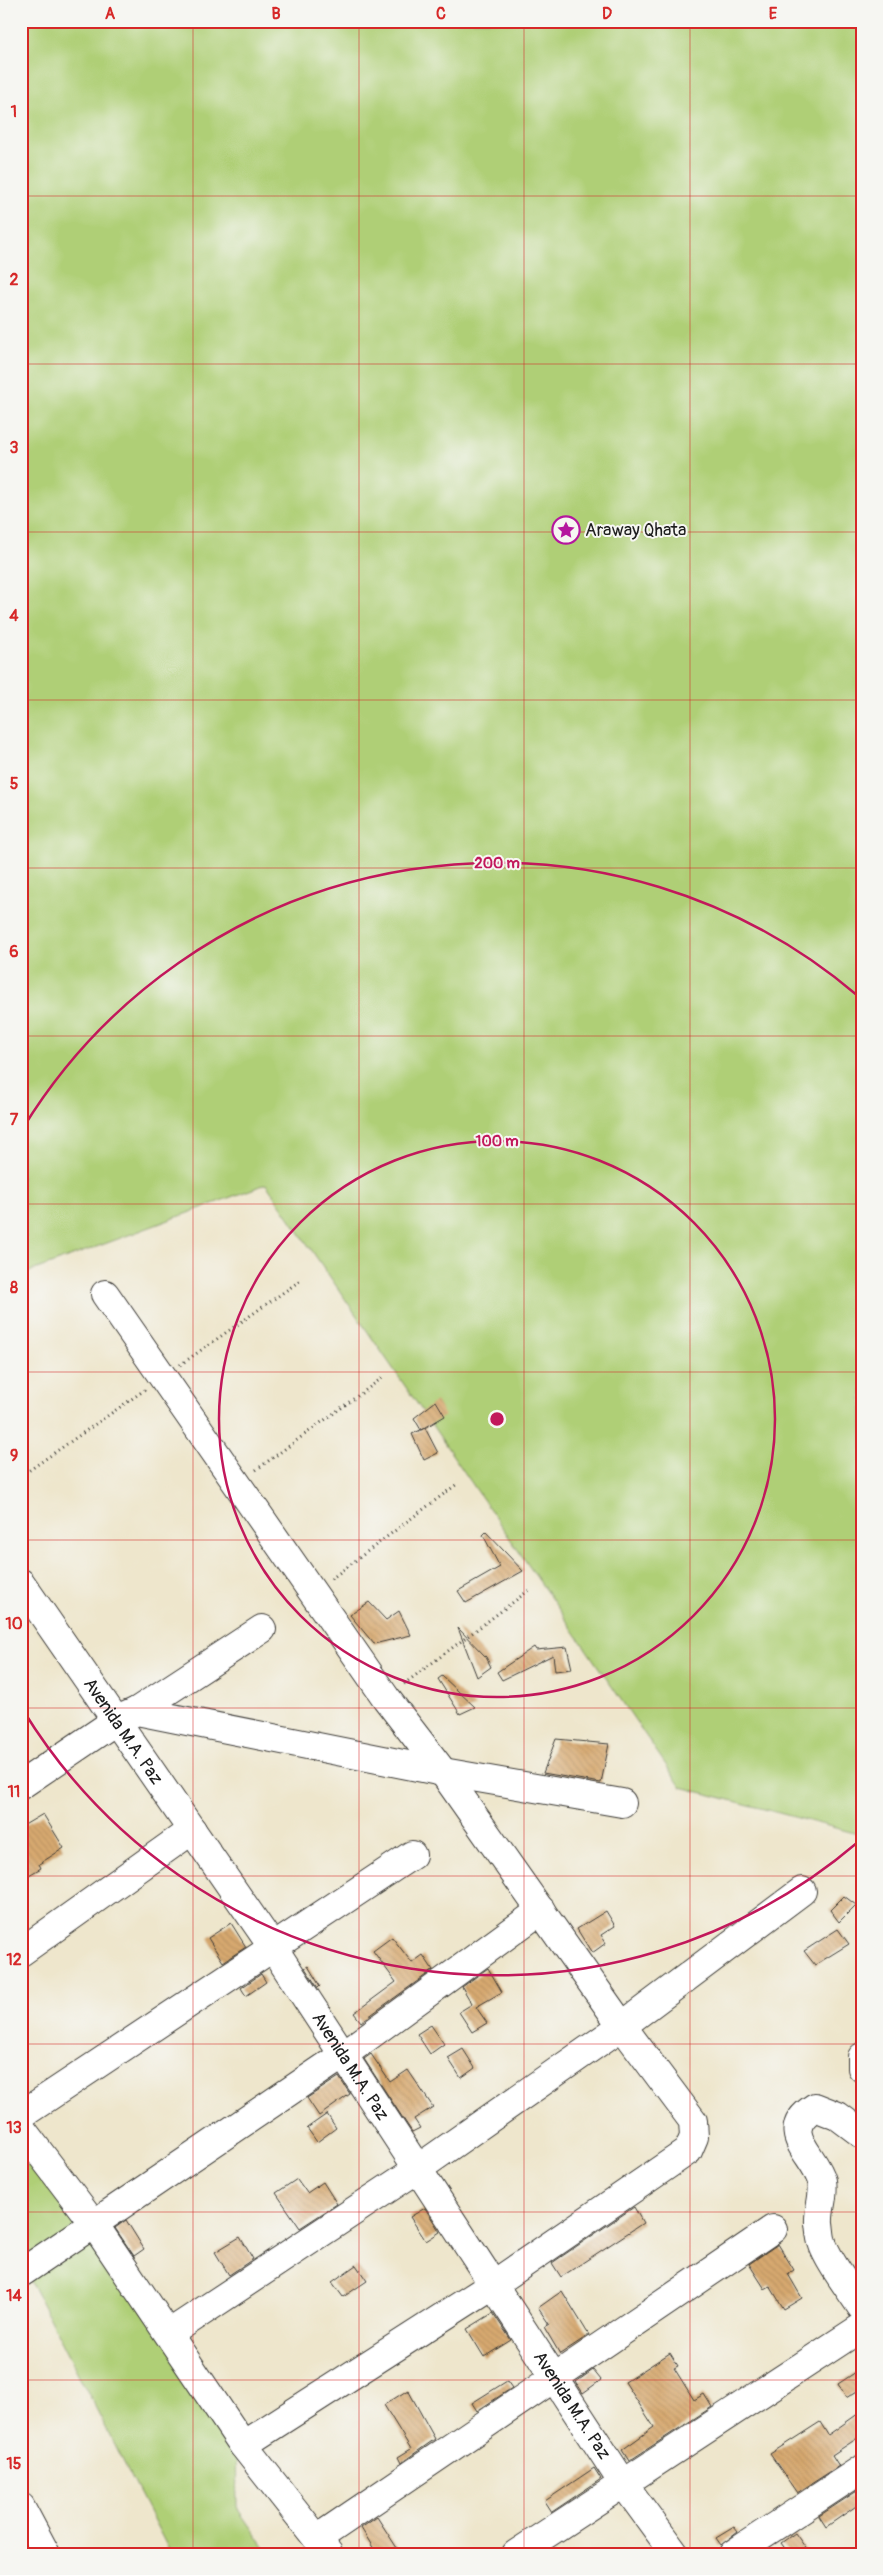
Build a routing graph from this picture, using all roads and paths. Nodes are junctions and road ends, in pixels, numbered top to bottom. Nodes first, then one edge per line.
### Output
1 (105, 1294) dead end
2 (385, 1376) dead end
3 (237, 1484) junction
4 (457, 1484) dead end
5 (21, 1583) edge
6 (532, 1588) dead end
7 (313, 1593) junction
8 (262, 1629) dead end
9 (386, 1698) junction
10 (127, 1715) junction
11 (443, 1772) junction
12 (21, 1785) edge
13 (622, 1804) dead end
14 (192, 1830) junction
15 (412, 1855) dead end
16 (802, 1891) dead end
17 (541, 1910) junction
18 (274, 1949) junction
19 (21, 1952) edge
20 (622, 2026) junction
21 (343, 2054) junction
22 (862, 2057) edge
23 (862, 2068) edge
24 (21, 2115) edge
25 (21, 2128) edge
26 (862, 2134) edge
27 (418, 2168) junction
28 (94, 2224) junction
29 (774, 2229) dead end
30 (21, 2273) edge
31 (494, 2284) junction
32 (862, 2308) edge
33 (862, 2327) edge
34 (170, 2333) junction
35 (554, 2377) junction
36 (243, 2445) junction
37 (862, 2469) edge
38 (623, 2483) junction
39 (21, 2507) edge
40 (324, 2546) edge
41 (46, 2554) edge
42 (516, 2554) edge
43 (675, 2554) edge
44 (733, 2554) edge

1 - 3 street
2 - 3 path
3 - 7 street
4 - 7 path
5 - 10 street, Avenida M.A. Paz
6 - 9 path
7 - 9 street
8 - 10 street
9 - 11 street
10 - 11 street
10 - 12 street
10 - 14 street, Avenida M.A. Paz
11 - 13 street
11 - 17 street
14 - 18 street, Avenida M.A. Paz
14 - 19 street
15 - 18 street
16 - 20 street
17 - 20 street
17 - 21 street
18 - 21 street, Avenida M.A. Paz
18 - 24 street
20 - 27 street
20 - 31 street
21 - 27 street, Avenida M.A. Paz
21 - 28 street
22 - 23 street
25 - 28 street
26 - 32 street
27 - 31 street, Avenida M.A. Paz
27 - 34 street
28 - 30 street
28 - 34 street
29 - 35 street
31 - 35 street, Avenida M.A. Paz
31 - 36 street
33 - 38 street
34 - 36 street
35 - 38 street, Avenida M.A. Paz
35 - 40 street
36 - 40 street
37 - 44 street
38 - 42 street
38 - 43 street, Avenida M.A. Paz
39 - 41 street

